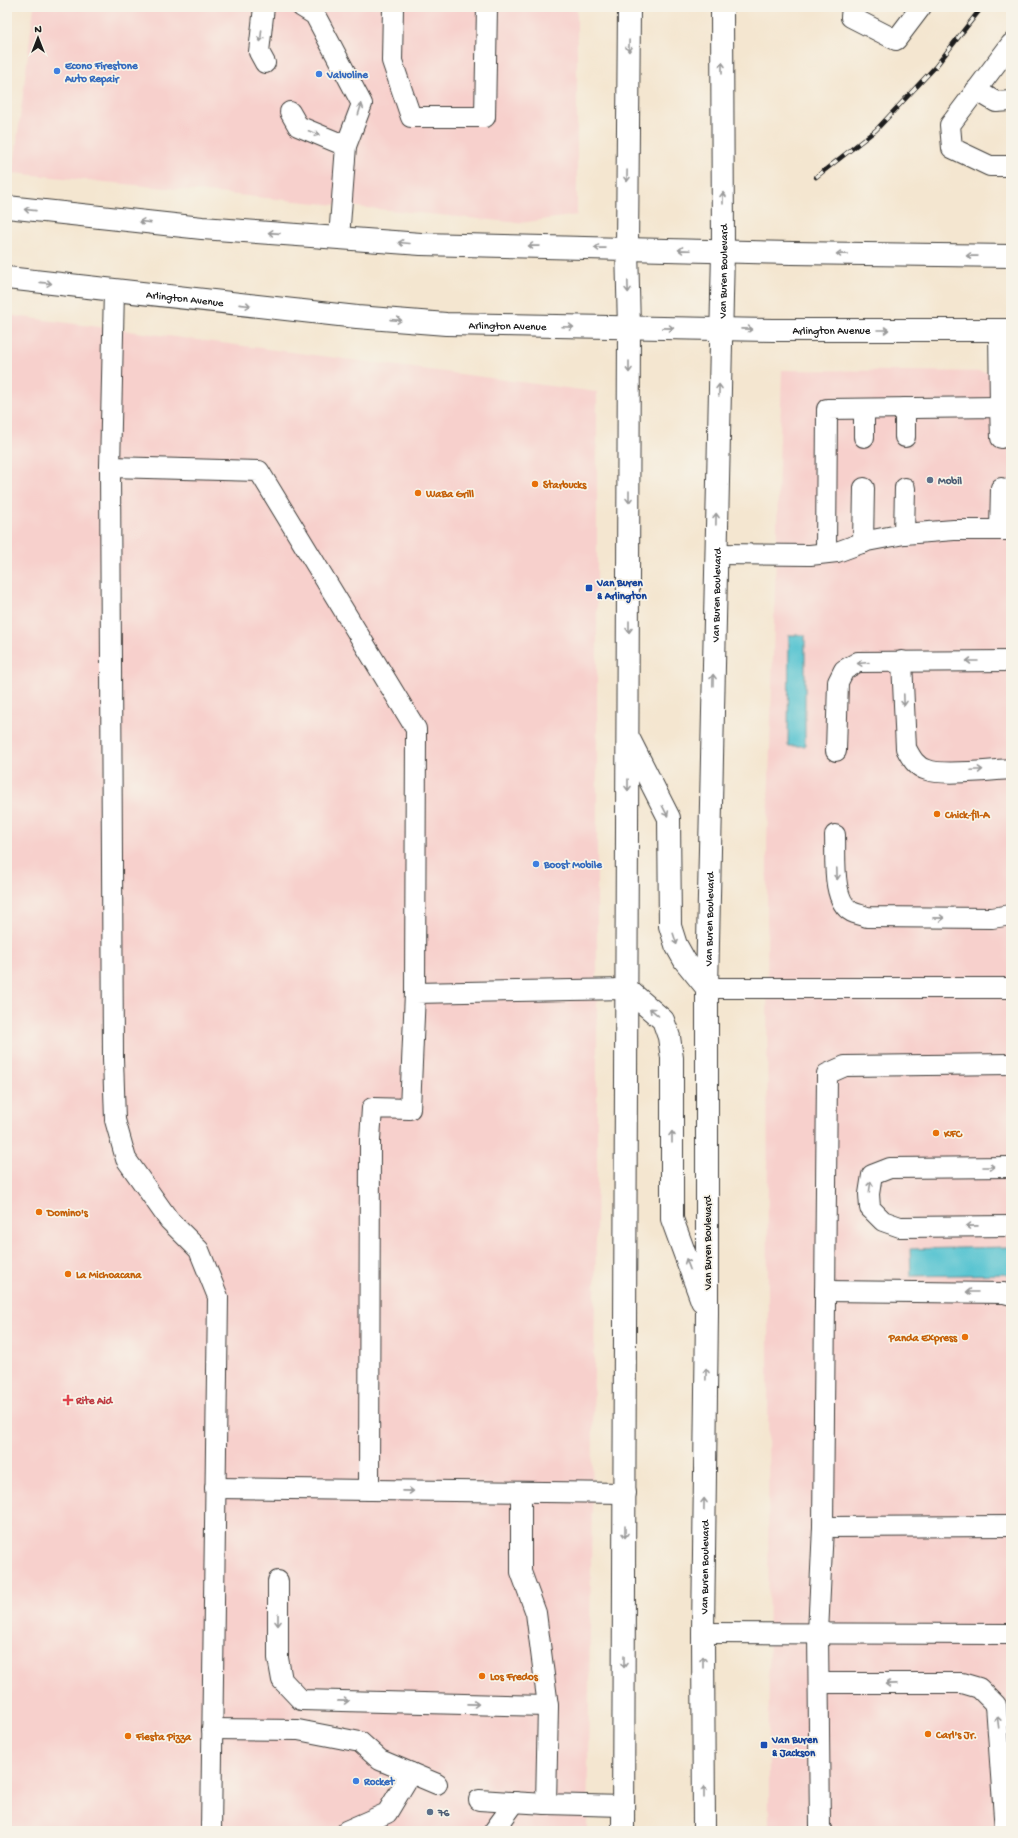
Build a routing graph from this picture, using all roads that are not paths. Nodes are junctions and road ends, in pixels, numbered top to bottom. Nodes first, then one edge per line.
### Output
1 (264, 7) edge
2 (302, 7) edge
3 (393, 7) edge
4 (487, 7) edge
5 (629, 7) edge
6 (722, 7) edge
7 (852, 7) edge
8 (921, 7) edge
9 (1011, 44) edge
10 (265, 63) dead end
11 (976, 90) junction
12 (1011, 102) edge
13 (290, 112) dead end
14 (346, 146) junction
15 (1011, 166) edge
16 (7, 207) edge
17 (339, 238) junction
18 (627, 248) junction
19 (723, 251) junction
20 (1011, 256) edge
21 (7, 278) edge
22 (114, 290) junction
23 (629, 328) junction
24 (720, 329) junction
25 (1005, 330) edge
26 (905, 408) junction
27 (1006, 408) edge
28 (864, 409) junction
29 (864, 437) dead end
30 (905, 437) dead end
31 (1001, 438) dead end
32 (110, 467) junction
33 (864, 488) dead end
34 (905, 488) dead end
35 (1001, 488) dead end
36 (1006, 530) edge
37 (904, 534) junction
38 (863, 543) junction
39 (826, 553) junction
40 (716, 554) junction
41 (902, 661) junction
42 (1011, 661) edge
43 (628, 738) junction
44 (836, 751) dead end
45 (1011, 769) edge
46 (835, 835) dead end
47 (1011, 915) edge
48 (707, 988) junction
49 (1011, 988) edge
50 (628, 989) junction
51 (415, 993) junction
52 (1011, 1064) edge
53 (1011, 1167) edge
54 (1011, 1226) edge
55 (825, 1291) junction
56 (1011, 1295) edge
57 (707, 1313) junction
58 (215, 1488) junction
59 (369, 1490) junction
60 (521, 1492) junction
61 (626, 1493) junction
62 (1011, 1526) edge
63 (823, 1527) junction
64 (278, 1581) dead end
65 (703, 1633) junction
66 (818, 1633) junction
67 (1011, 1634) edge
68 (819, 1683) junction
69 (548, 1706) junction
70 (212, 1729) junction
71 (411, 1773) junction
72 (437, 1784) dead end
73 (479, 1800) dead end
74 (515, 1802) junction
75 (546, 1804) junction
76 (623, 1806) junction
77 (211, 1831) edge
78 (346, 1831) edge
79 (494, 1831) edge
80 (623, 1831) edge
81 (704, 1831) edge
82 (822, 1831) edge
83 (1005, 1831) edge

1 -> 10 lane
14 -> 2 lane
3 - 4 lane
5 -> 18 main road
19 -> 6 main road, Van Buren Boulevard
7 - 8 lane
9 - 11 lane
11 - 12 lane
11 - 15 lane
13 -> 14 lane
14 - 17 lane
17 -> 16 main road
18 -> 17 main road
19 -> 18 main road
18 -> 23 main road
20 -> 19 main road
19 - 24 main road, Van Buren Boulevard
21 -> 22 main road, Arlington Avenue
22 -> 23 main road, Arlington Avenue
22 - 32 lane
23 -> 24 main road, Arlington Avenue
23 -> 43 main road
24 -> 25 main road, Arlington Avenue
40 -> 24 main road, Van Buren Boulevard
25 - 27 lane
26 - 27 lane
26 - 28 lane
26 - 30 lane
27 - 31 lane
28 - 29 lane
28 - 39 lane
32 - 51 lane
32 - 58 lane
33 - 38 lane
34 - 37 lane
35 - 36 lane
36 - 37 lane
37 - 38 lane
38 - 39 lane
39 - 40 lane
48 -> 40 main road, Van Buren Boulevard
42 -> 41 lane
41 -> 44 lane
41 -> 45 lane
43 -> 48 main road
43 -> 50 main road
46 -> 47 lane
48 - 49 lane
48 - 57 main road, Van Buren Boulevard
50 - 51 lane
57 -> 50 main road
50 - 61 main road
51 - 59 lane
52 - 55 lane
54 -> 53 lane
56 -> 55 lane
55 - 63 lane
65 -> 57 main road, Van Buren Boulevard
58 - 59 lane
58 - 70 lane
59 -> 60 lane
60 - 61 lane
60 - 69 lane
61 -> 76 main road
62 - 63 lane
63 - 66 lane
64 -> 69 lane
65 - 66 lane
81 -> 65 main road, Van Buren Boulevard
66 - 67 lane
66 - 68 lane
68 - 82 lane
83 -> 68 lane
69 - 75 lane
70 - 71 lane
70 - 77 lane
71 - 72 lane
71 - 78 lane
73 - 74 lane
74 - 75 lane
74 - 79 lane
75 - 76 lane
76 - 80 main road

